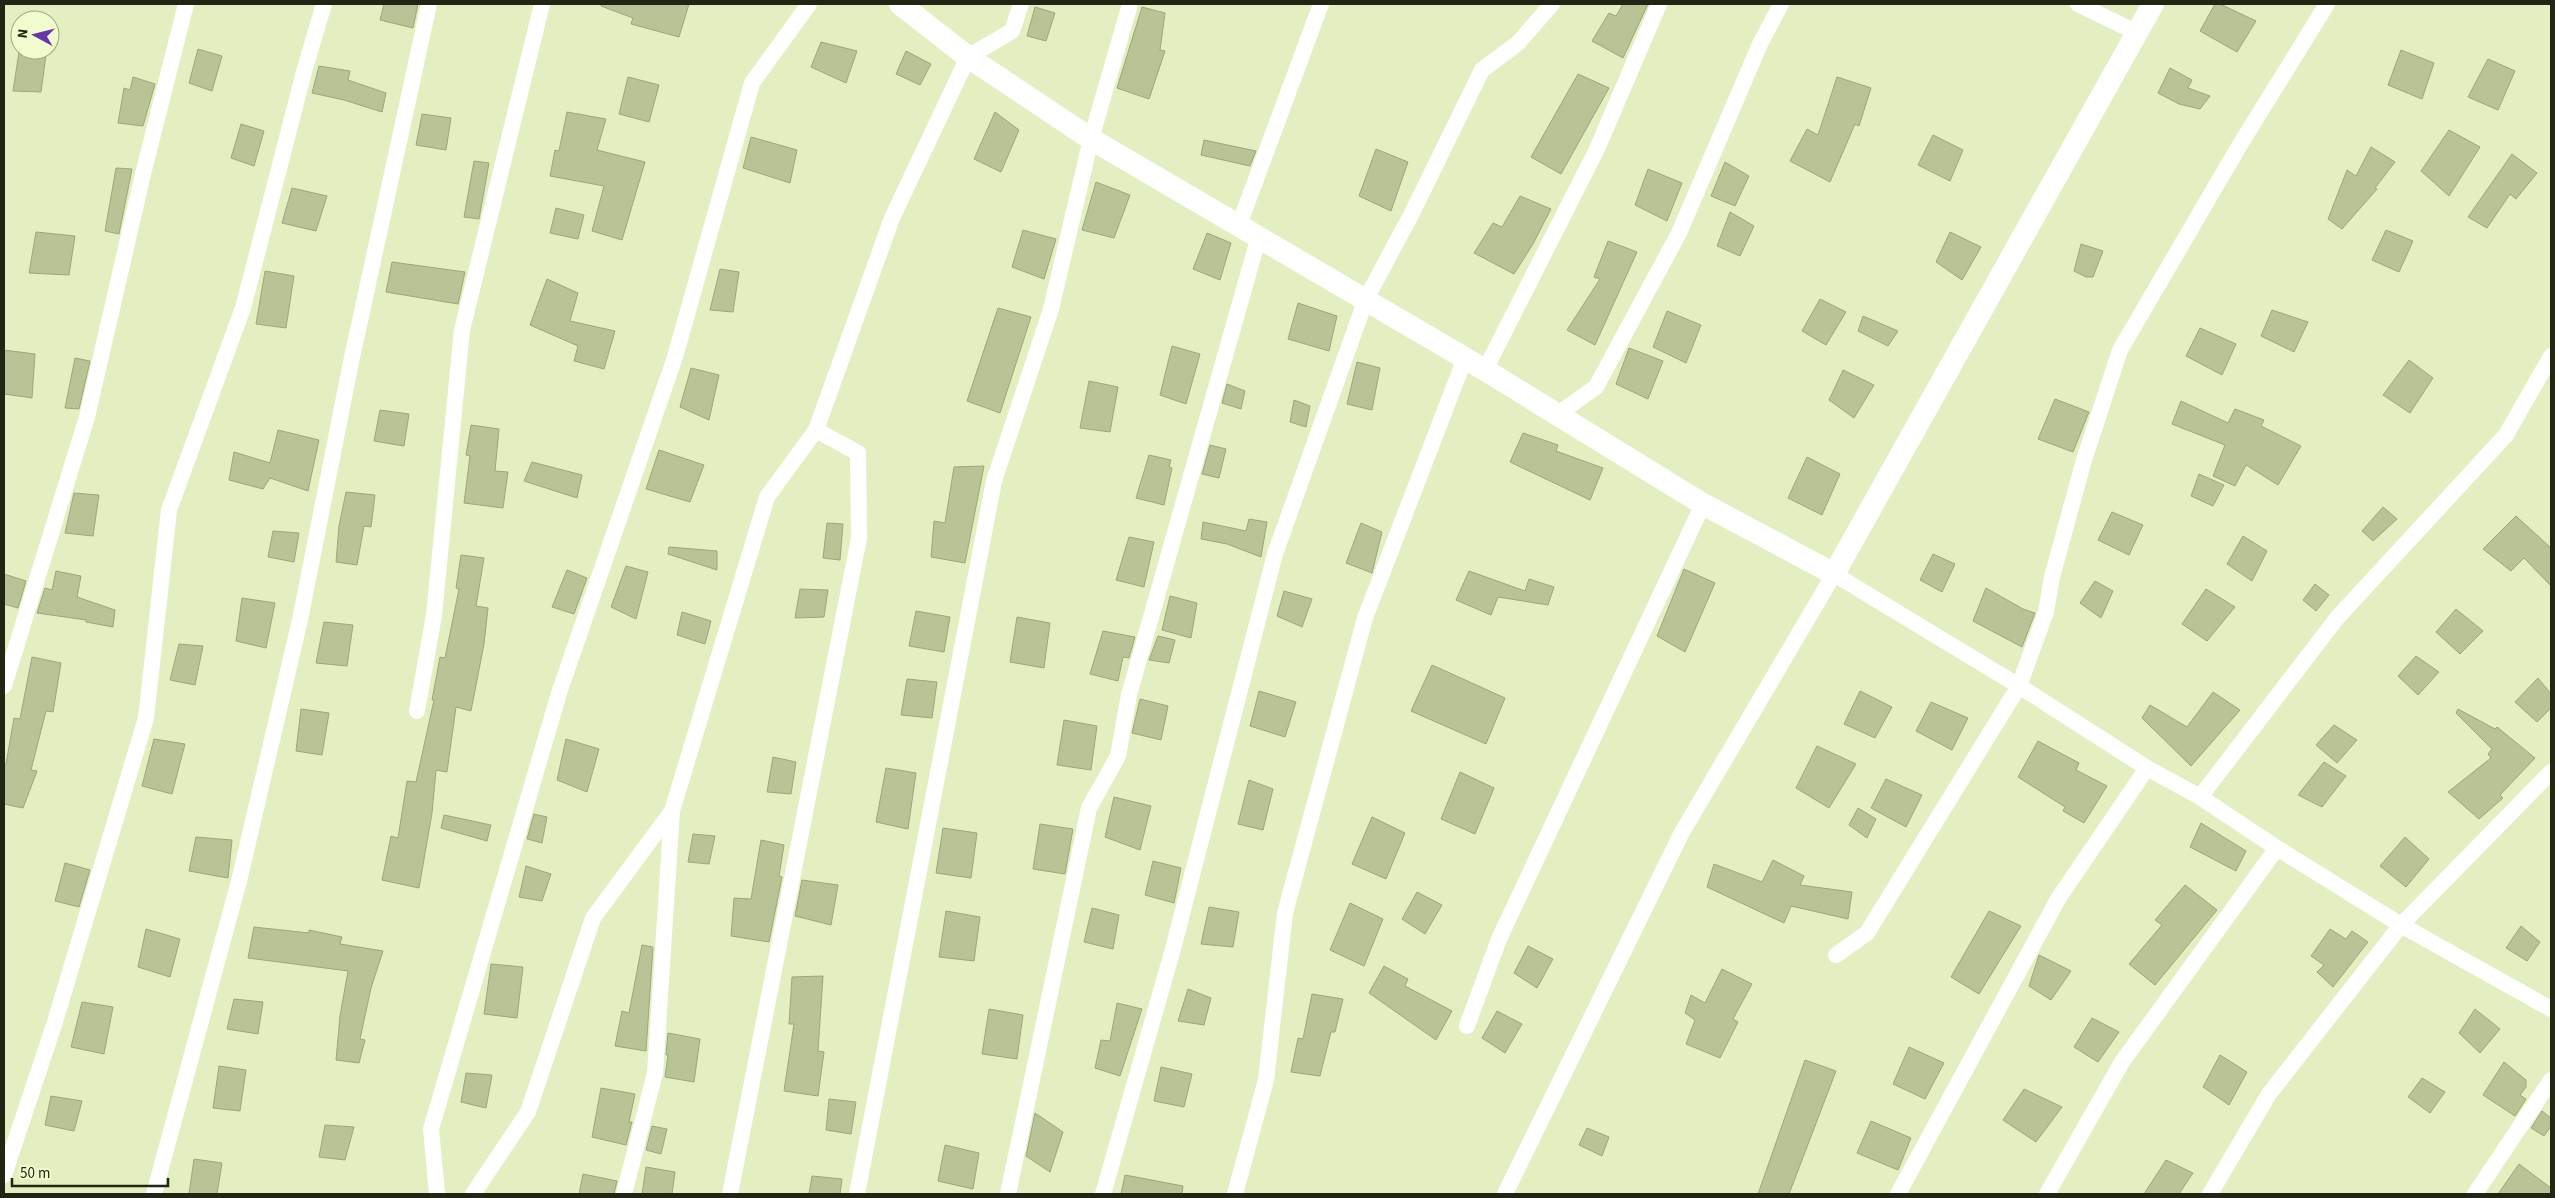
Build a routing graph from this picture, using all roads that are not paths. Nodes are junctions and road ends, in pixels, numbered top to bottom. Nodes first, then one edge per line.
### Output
1 (186, 4) edge
2 (324, 4) edge
3 (429, 4) edge
4 (542, 4) edge
5 (809, 4) edge
6 (900, 4) edge
7 (1021, 4) edge
8 (1130, 4) edge
9 (1321, 4) edge
10 (1552, 4) edge
11 (1659, 4) edge
12 (1781, 4) edge
13 (2078, 4) edge
14 (2153, 4) edge
15 (2327, 4) edge
16 (2138, 34) junction
17 (968, 57) junction
18 (1091, 139) junction
19 (1239, 225) junction
20 (1259, 236) junction
21 (1366, 299) junction
22 (2551, 357) edge
23 (1465, 358) junction
24 (1485, 370) junction
25 (1558, 414) junction
26 (816, 430) junction
27 (1703, 504) junction
28 (1834, 574) junction
29 (4, 686) edge
30 (2019, 686) junction
31 (417, 711) dead end
32 (2147, 768) junction
33 (2551, 772) edge
34 (2200, 797) junction
35 (672, 811) junction
36 (2277, 848) junction
37 (2401, 925) junction
38 (1836, 955) dead end
39 (2551, 1009) edge
40 (1467, 1026) dead end
41 (2551, 1080) edge
42 (4, 1175) edge
43 (154, 1194) edge
44 (437, 1194) edge
45 (472, 1194) edge
46 (624, 1194) edge
47 (730, 1194) edge
48 (857, 1194) edge
49 (1008, 1194) edge
50 (1103, 1194) edge
51 (1235, 1194) edge
52 (1505, 1194) edge
53 (1898, 1194) edge
54 (2047, 1194) edge
55 (2210, 1194) edge
56 (2475, 1194) edge

1 - 29 street
2 - 42 street
3 - 43 street
4 - 31 street
5 - 44 street
6 - 17 street
7 - 17 street
8 - 18 street
9 - 19 street
10 - 21 street
11 - 24 street
12 - 25 street
13 - 16 street
14 - 16 street
15 - 30 street
16 - 28 street
17 - 18 street
17 - 26 street
18 - 19 street
18 - 48 street
19 - 20 street
20 - 21 street
20 - 49 street
21 - 23 street
21 - 50 street
22 - 34 street
23 - 24 street
23 - 51 street
24 - 25 street
25 - 27 street
26 - 35 street
26 - 47 street
27 - 28 street
27 - 40 street
28 - 30 street
28 - 52 street
30 - 32 street
30 - 38 street
32 - 34 street
32 - 53 street
33 - 37 street
34 - 36 street
35 - 45 street
35 - 46 street
36 - 37 street
36 - 54 street
37 - 39 street
37 - 55 street
41 - 56 street

